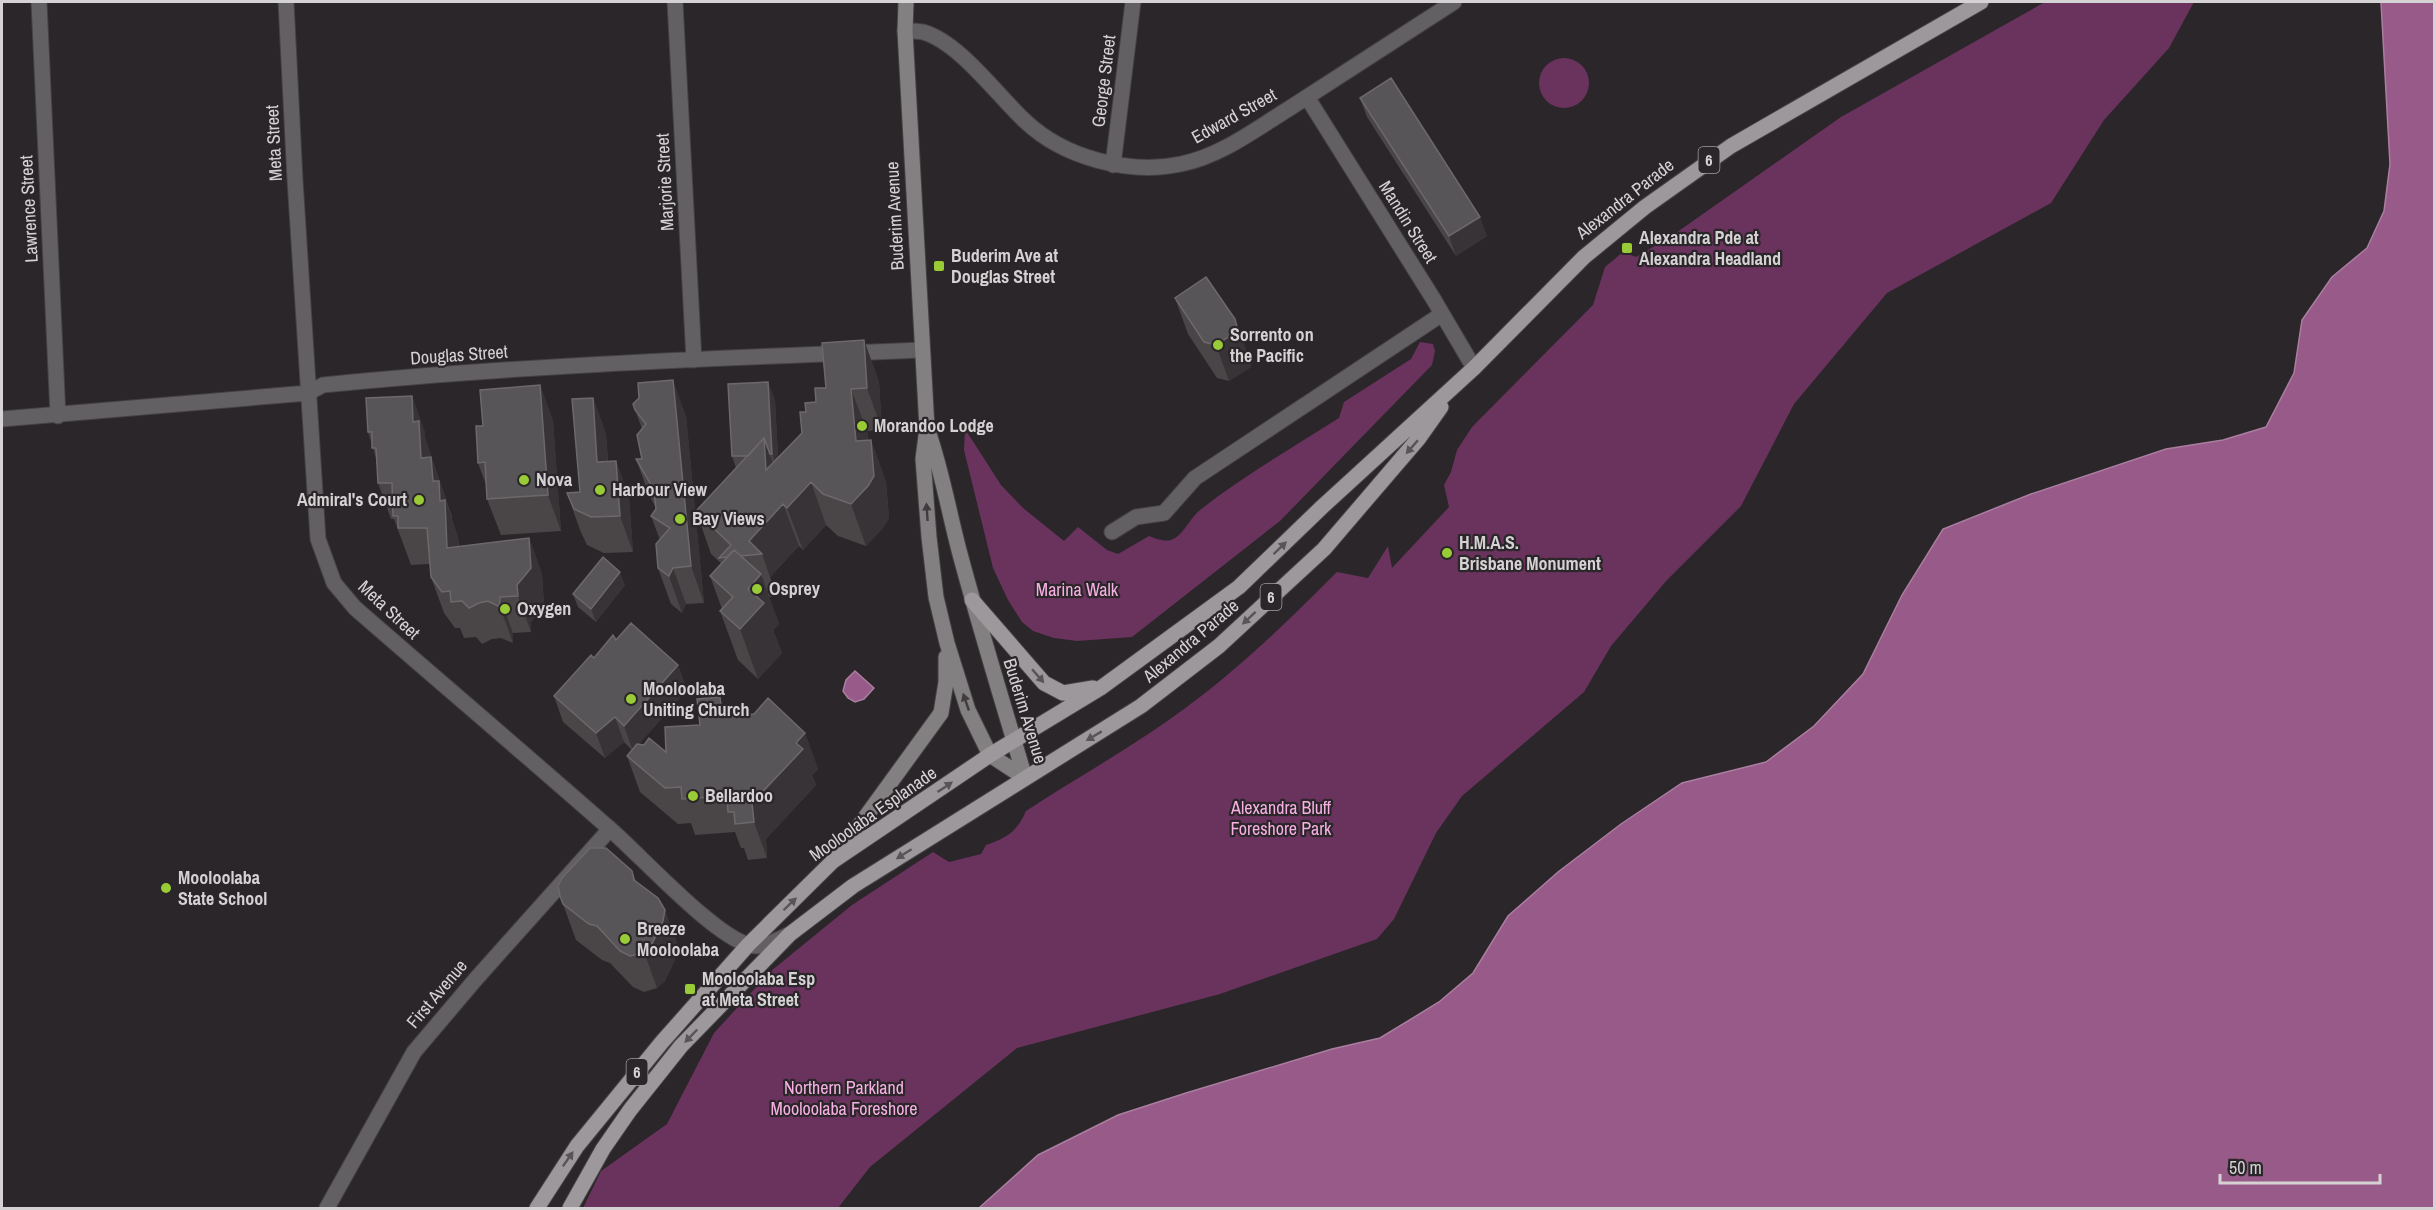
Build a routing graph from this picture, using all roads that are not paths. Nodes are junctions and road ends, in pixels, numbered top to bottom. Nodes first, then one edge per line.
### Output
1 (39, 2) edge
2 (286, 2) edge
3 (675, 2) edge
4 (906, 2) edge
5 (1133, 2) edge
6 (1454, 2) edge
7 (1981, 2) edge
8 (905, 31) junction
9 (1307, 97) junction
10 (1113, 165) junction
11 (1442, 314) junction
12 (922, 350) junction
13 (694, 360) junction
14 (1474, 368) junction
15 (308, 393) junction
16 (58, 416) junction
17 (2, 419) edge
18 (927, 428) junction
19 (1112, 532) dead end
20 (972, 600) junction
21 (946, 644) junction
22 (1102, 687) junction
23 (1014, 740) junction
24 (990, 755) junction
25 (1025, 778) junction
26 (610, 829) junction
27 (833, 861) junction
28 (790, 934) junction
29 (748, 945) junction
30 (327, 1209) edge
31 (537, 1209) edge
32 (570, 1209) edge

1 - 16 street, Lawrence Street
2 - 15 street, Meta Street
3 - 13 street, Marjorie Street
4 - 8 main road, Buderim Avenue
5 - 10 street, George Street
6 - 9 street, Edward Street
7 - 14 main road, Alexandra Parade / 6
8 - 10 street, Edward Street
8 - 12 main road, Buderim Avenue
9 - 10 street, Edward Street
9 - 11 street, Mandin Street
11 - 14 street, Mandin Street
11 - 19 street
12 - 13 street, Douglas Street
12 - 18 main road, Buderim Avenue
13 - 15 street, Douglas Street
22 -> 14 main road, Alexandra Parade / 6
14 -> 25 main road, Alexandra Parade / 6
15 - 16 street, Douglas Street
15 - 26 street, Meta Street
16 - 17 street, Douglas Street
18 - 20 main road, Buderim Avenue
21 -> 18 main road, Buderim Avenue
20 -> 22 main road
20 - 23 main road, Buderim Avenue
24 -> 21 main road, Buderim Avenue
21 - 27 main road
22 - 23 main road, Alexandra Parade / 6
23 - 24 main road, Mooloolaba Esplanade / 6
23 - 25 main road, Buderim Avenue
24 - 25 main road, Buderim Avenue
27 -> 24 main road, Mooloolaba Esplanade / 6
25 -> 28 main road, 6
26 - 29 street, Meta Street
26 - 30 street, First Avenue
29 -> 27 main road, Mooloolaba Esplanade / 6
28 - 29 street
28 -> 32 main road, 6
31 -> 29 main road, Mooloolaba Esplanade / 6

